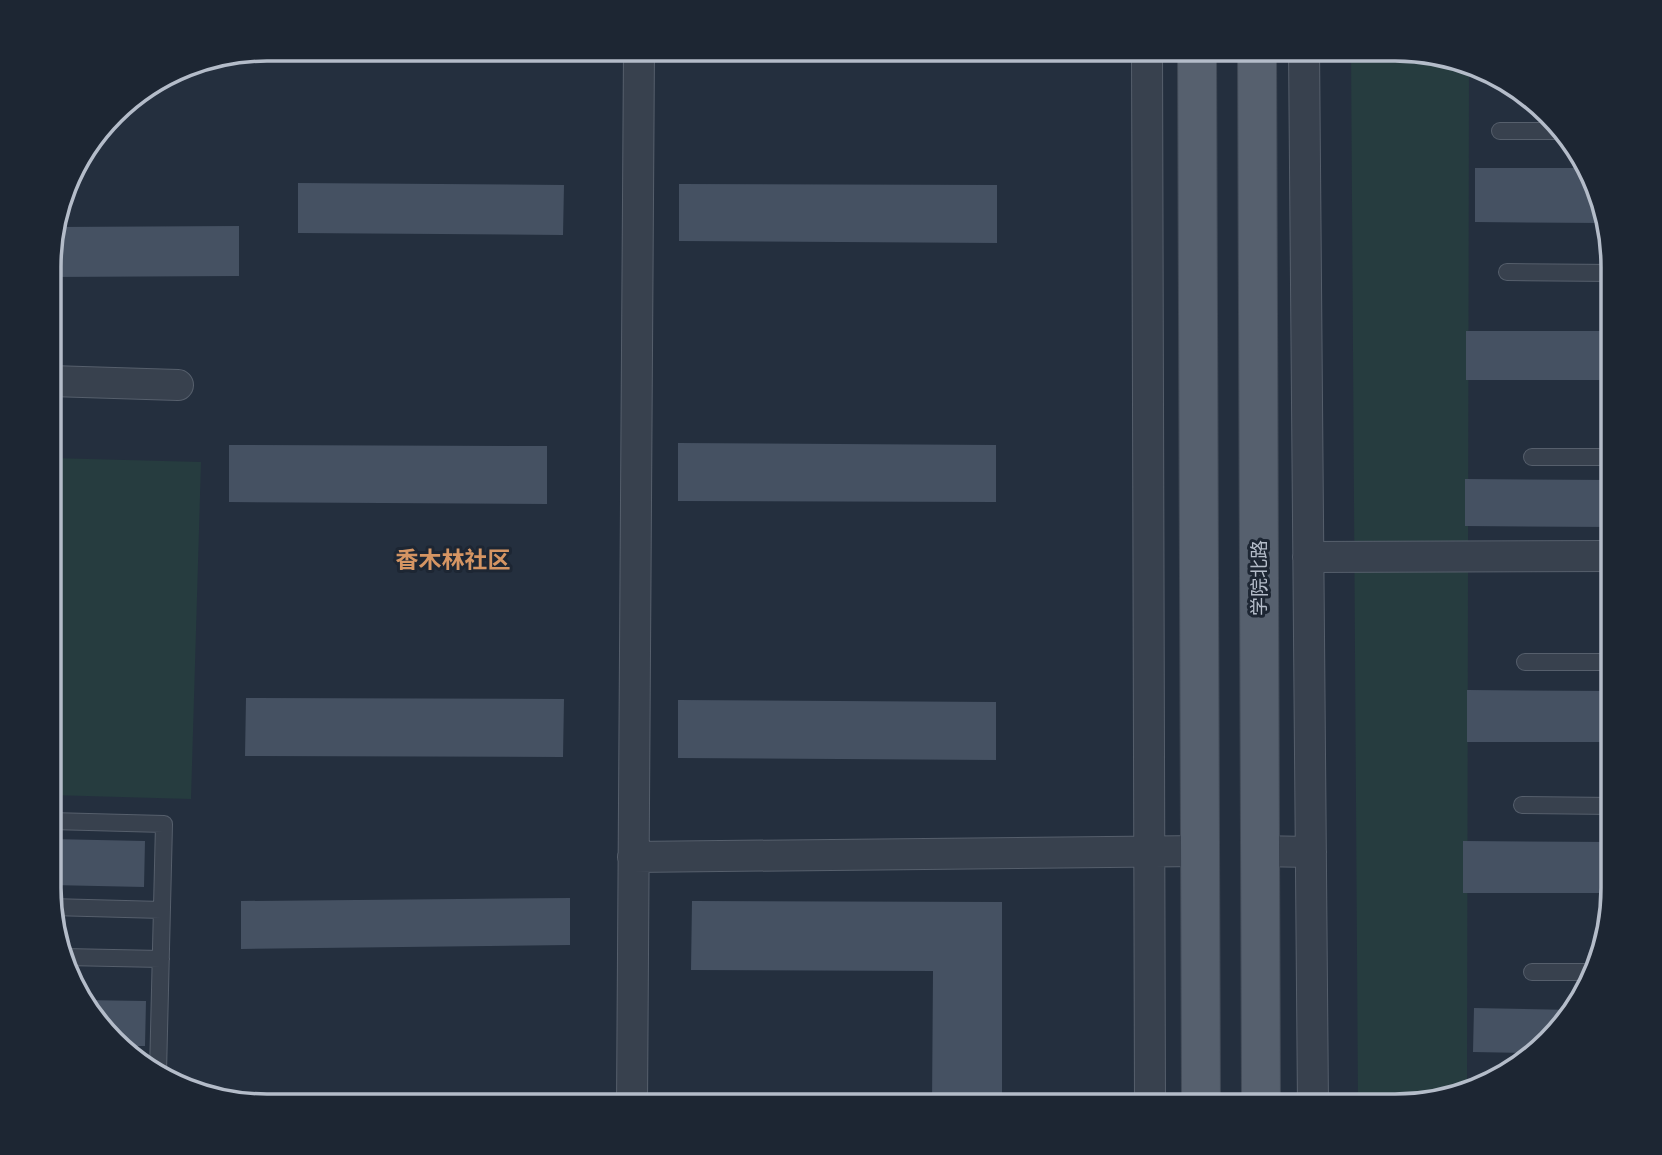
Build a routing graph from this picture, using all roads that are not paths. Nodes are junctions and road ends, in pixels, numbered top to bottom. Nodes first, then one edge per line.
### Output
1 (639, 61) edge
2 (1147, 62) edge
3 (1197, 62) edge
4 (1257, 62) edge
5 (1304, 62) edge
6 (1500, 131) dead end
7 (1549, 131) edge
8 (1507, 272) dead end
9 (1600, 273) edge
10 (61, 381) edge
11 (178, 385) dead end
12 (1532, 457) dead end
13 (1600, 457) edge
14 (1600, 556) edge
15 (1308, 557) junction
16 (1525, 662) dead end
17 (1600, 662) edge
18 (1522, 806) dead end
19 (1600, 806) edge
20 (62, 821) edge
21 (1200, 851) junction
22 (1260, 851) junction
23 (1150, 852) junction
24 (1311, 852) junction
25 (633, 857) junction
26 (63, 907) edge
27 (162, 910) junction
28 (73, 957) edge
29 (160, 959) junction
30 (1532, 971) dead end
31 (1582, 972) edge
32 (158, 1062) edge
33 (632, 1093) edge
34 (1150, 1094) edge
35 (1201, 1094) edge
36 (1261, 1094) edge
37 (1313, 1094) edge

1 - 25 street
2 - 23 street
3 - 21 main road
4 - 22 main road, 学院北路
5 - 15 street
6 - 7 lane
8 - 9 lane
10 - 11 street
12 - 13 lane
14 - 15 street
15 - 24 street
16 - 17 lane
18 - 19 lane
20 - 27 lane
21 - 22 main road
21 - 23 street
21 - 35 main road
22 - 24 street
22 - 36 main road, 学院北路
23 - 25 street
23 - 34 street
24 - 37 street
25 - 33 street
26 - 27 lane
27 - 29 lane
28 - 29 lane
29 - 32 lane
30 - 31 lane

